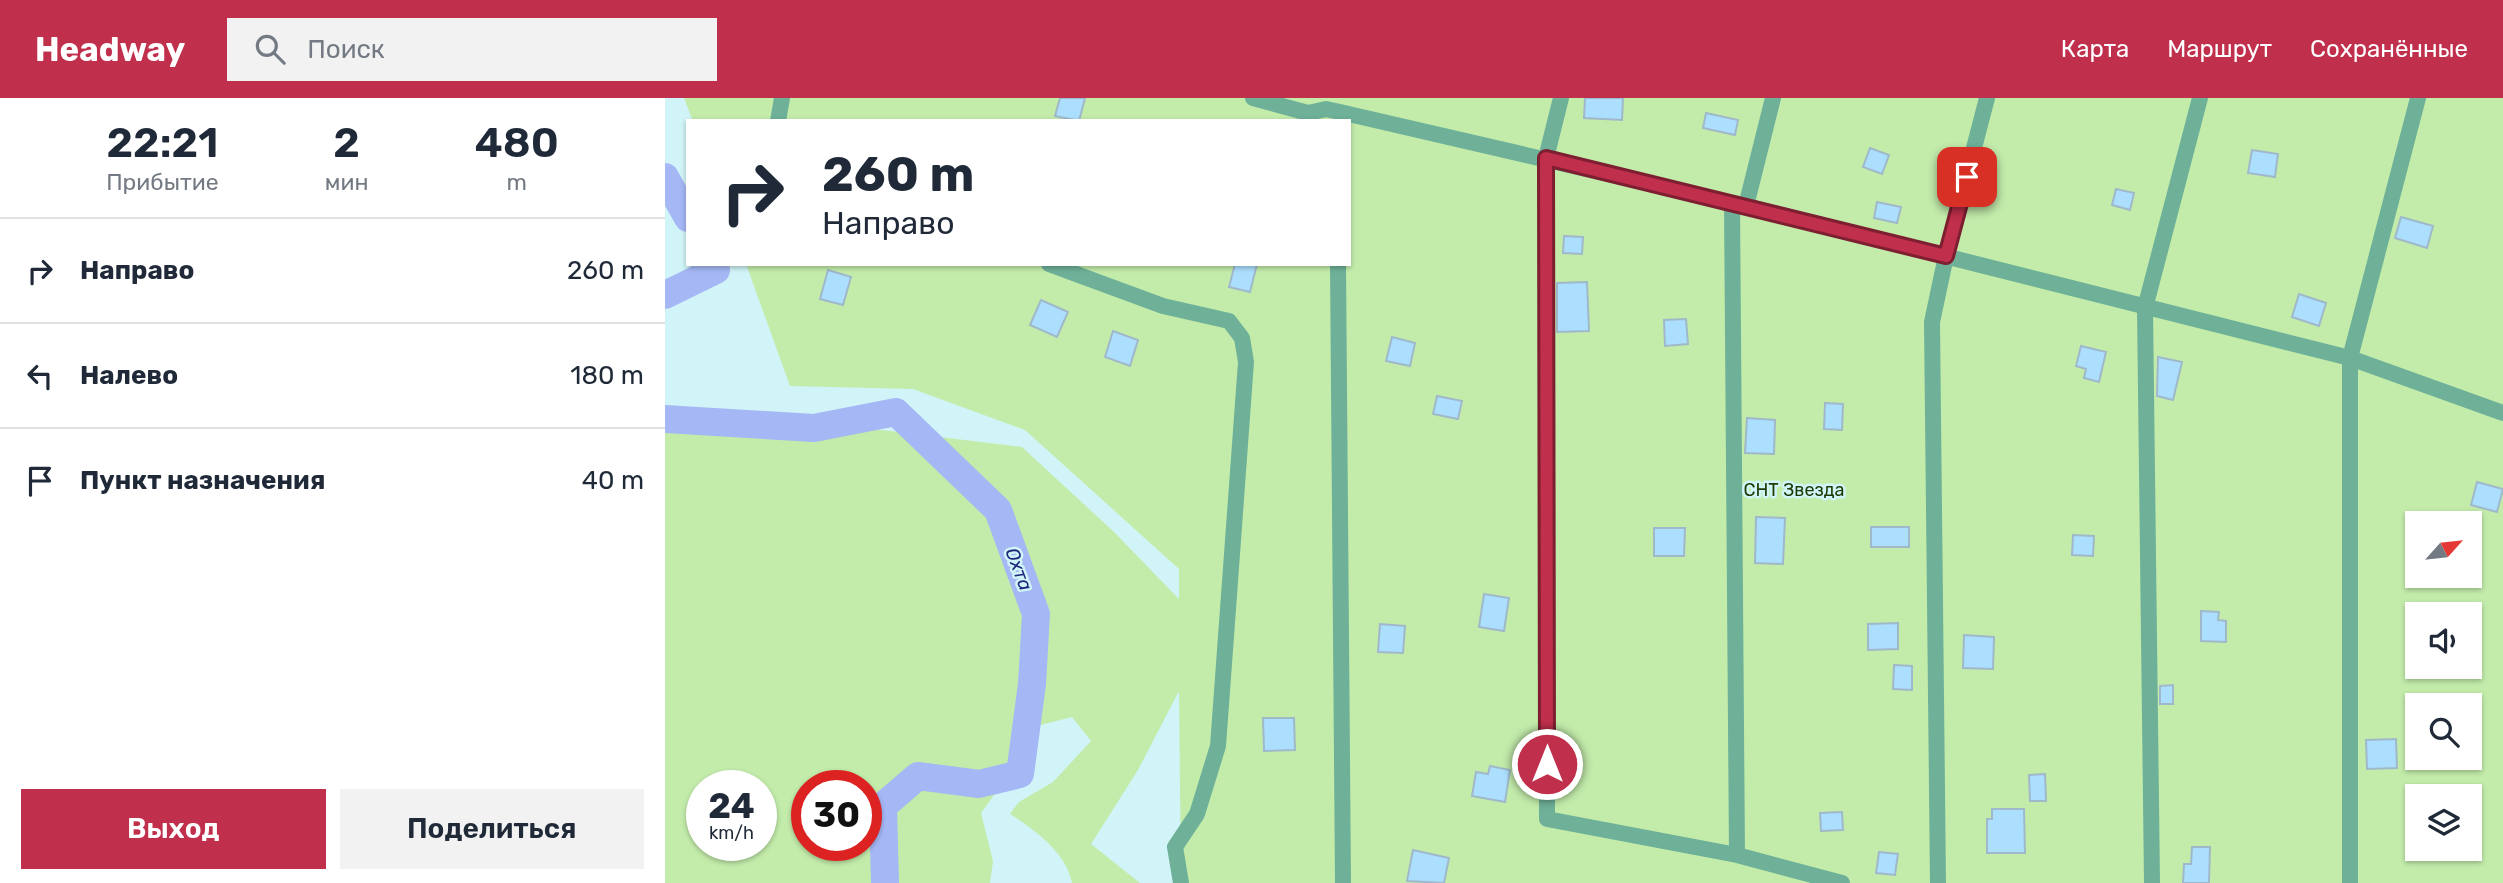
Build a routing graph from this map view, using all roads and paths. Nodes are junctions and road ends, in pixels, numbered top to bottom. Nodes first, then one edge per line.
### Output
1 (782, 98) edge
2 (1253, 98) edge
3 (1561, 98) edge
4 (1773, 98) edge
5 (1987, 98) edge
6 (2200, 98) edge
7 (2418, 98) edge
8 (1334, 110) edge
9 (778, 119) edge
10 (1546, 158) junction
11 (1739, 204) junction
12 (1946, 256) junction
13 (1054, 266) edge
14 (1338, 266) edge
15 (2145, 308) junction
16 (2350, 358) junction
17 (2503, 413) edge
18 (1737, 855) junction
19 (1181, 883) edge
20 (1343, 883) edge
21 (1842, 883) edge
22 (1938, 883) edge
23 (2152, 883) edge
24 (2350, 883) edge

1 - 9 street
2 - 8 street
3 - 10 street
4 - 11 street
5 - 12 street
6 - 15 street
7 - 16 street
8 - 10 street
10 - 11 street
10 - 18 street
11 - 12 street
11 - 18 street
12 - 15 street
12 - 22 street
13 - 19 street
14 - 20 street
15 - 16 street
15 - 23 street
16 - 17 street
16 - 24 street
18 - 21 street

